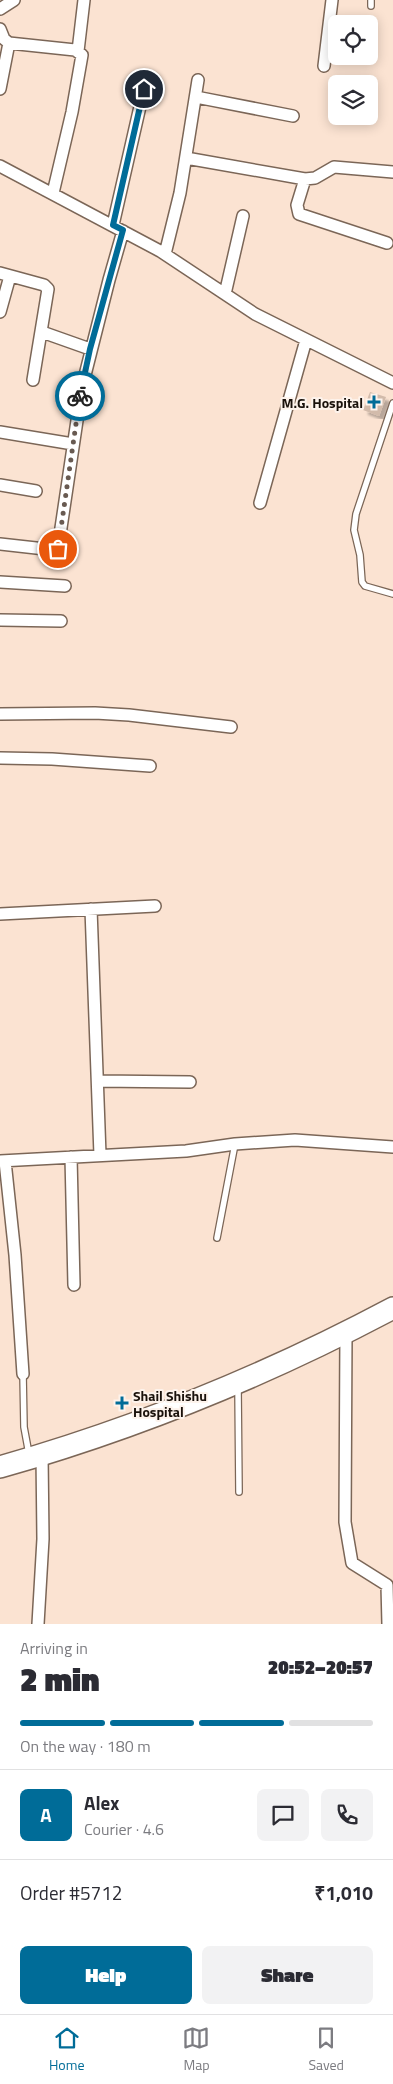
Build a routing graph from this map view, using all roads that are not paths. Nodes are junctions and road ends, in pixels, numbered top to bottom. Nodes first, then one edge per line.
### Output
1 (14, 0) edge
2 (84, 0) edge
3 (332, 0) edge
4 (0, 9) edge
5 (0, 29) edge
6 (9, 43) junction
7 (78, 51) junction
8 (324, 66) dead end
9 (198, 80) dead end
10 (0, 89) edge
11 (144, 89) dead end
12 (196, 97) junction
13 (293, 116) dead end
14 (186, 158) junction
15 (0, 166) edge
16 (393, 172) edge
17 (305, 179) junction
18 (53, 193) junction
19 (243, 216) dead end
20 (113, 225) junction
21 (123, 230) junction
22 (387, 243) dead end
23 (165, 254) junction
24 (5, 275) edge
25 (225, 294) junction
26 (0, 312) edge
27 (42, 332) junction
28 (306, 340) junction
29 (90, 349) junction
30 (33, 380) dead end
31 (393, 383) edge
32 (393, 403) edge
33 (0, 432) edge
34 (74, 444) junction
35 (0, 485) edge
36 (36, 491) dead end
37 (260, 504) dead end
38 (0, 544) edge
39 (0, 582) edge
40 (65, 586) dead end
41 (393, 594) edge
42 (0, 620) edge
43 (61, 621) dead end
44 (0, 714) edge
45 (231, 728) dead end
46 (0, 758) edge
47 (150, 766) dead end
48 (155, 906) dead end
49 (91, 909) junction
50 (0, 914) edge
51 (98, 1081) junction
52 (190, 1082) dead end
53 (235, 1144) junction
54 (393, 1147) edge
55 (100, 1155) junction
56 (71, 1157) junction
57 (3, 1161) edge
58 (217, 1238) dead end
59 (74, 1285) dead end
60 (393, 1308) edge
61 (346, 1332) junction
62 (23, 1374) joint
63 (238, 1383) junction
64 (36, 1457) junction
65 (0, 1467) edge
66 (239, 1492) dead end
67 (38, 1624) edge
68 (388, 1624) edge

1 - 4 street
2 - 7 street
3 - 8 street
5 - 6 street
6 - 7 street
6 - 10 street
7 - 18 street
9 - 12 street
11 - 20 street
12 - 13 street
12 - 14 street
14 - 17 street
14 - 23 street
15 - 18 street
16 - 17 street
17 - 22 street
18 - 20 street
19 - 25 street
20 - 21 street
21 - 23 street
21 - 29 street
23 - 25 street
24 - 26 street
24 - 27 street
25 - 28 street
27 - 29 street
27 - 30 street
28 - 31 street
28 - 37 street
29 - 34 street
32 - 41 lane
33 - 34 street
34 - 38 street
35 - 36 street
39 - 40 street
42 - 43 street
44 - 45 street
46 - 47 street
48 - 49 street
49 - 50 street
49 - 51 street
51 - 52 street
51 - 55 street
53 - 54 street
53 - 55 street
53 - 58 lane
55 - 56 street
56 - 57 street
56 - 59 street
57 - 62 street
60 - 61 highway
61 - 63 highway
61 - 68 street
62 - 64 lane
63 - 64 highway
63 - 66 lane
64 - 65 highway
64 - 67 street

